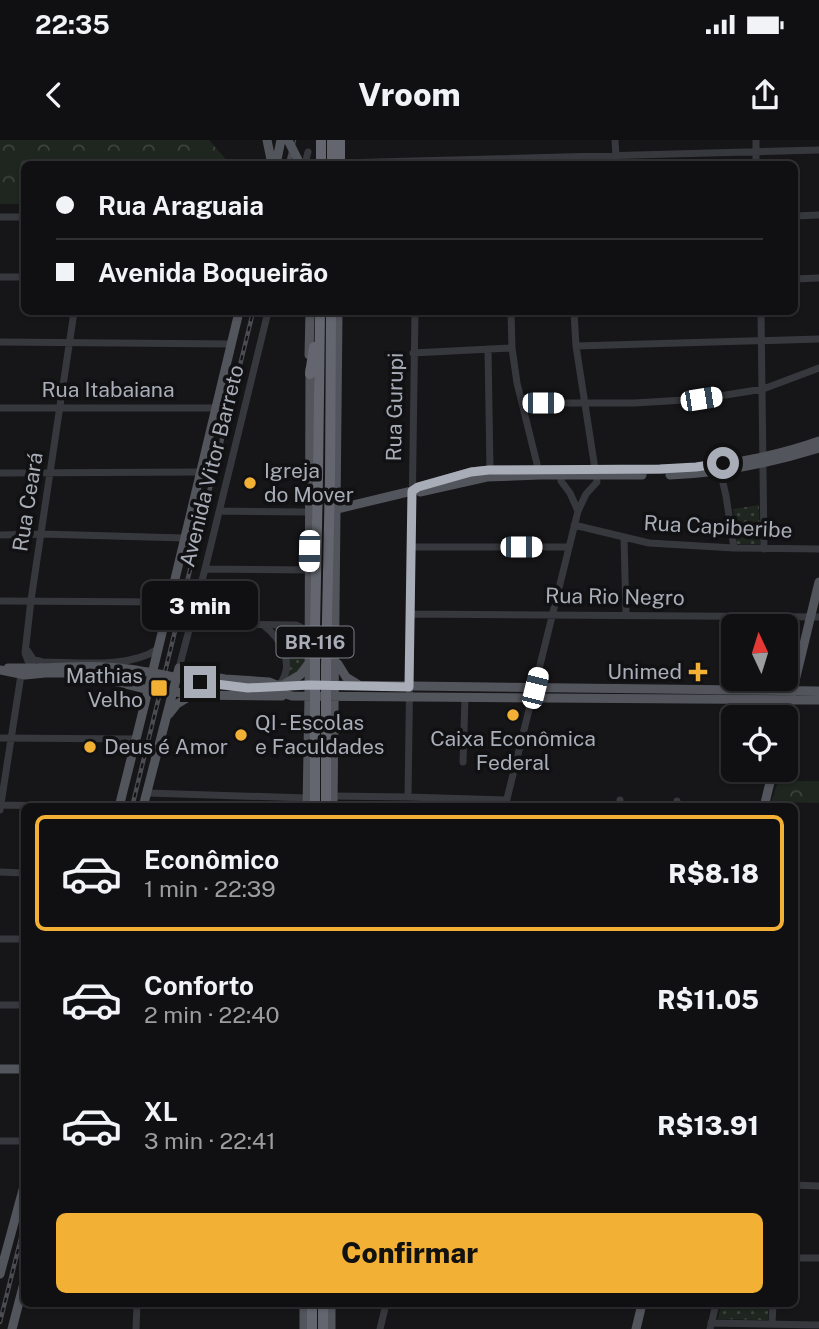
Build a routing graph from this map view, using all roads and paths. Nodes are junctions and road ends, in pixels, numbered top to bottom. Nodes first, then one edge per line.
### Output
1 (267, 140) edge
2 (321, 140) edge
3 (332, 140) edge
4 (340, 140) edge
5 (615, 140) edge
6 (756, 140) edge
7 (281, 141) edge
8 (819, 150) edge
9 (308, 152) dead end
10 (756, 152) junction
11 (616, 156) junction
12 (273, 161) edge
13 (275, 161) edge
14 (300, 161) edge
15 (304, 161) edge
16 (321, 161) edge
17 (336, 161) edge
18 (337, 161) edge
19 (571, 161) edge
20 (756, 161) edge
21 (798, 215) edge
22 (819, 215) edge
23 (0, 217) edge
24 (21, 217) edge
25 (21, 276) edge
26 (0, 277) edge
27 (819, 278) edge
28 (798, 279) edge
29 (74, 315) edge
30 (238, 315) edge
31 (267, 315) edge
32 (310, 315) edge
33 (320, 315) edge
34 (320, 315) edge
35 (334, 315) edge
36 (335, 315) edge
37 (415, 315) edge
38 (511, 315) edge
39 (574, 315) edge
40 (761, 315) edge
41 (338, 327) joint
42 (819, 339) edge
43 (761, 341) junction
44 (0, 342) edge
45 (70, 342) junction
46 (231, 344) junction
47 (576, 346) junction
48 (512, 348) junction
49 (488, 349) junction
50 (413, 353) junction
51 (819, 368) edge
52 (310, 374) junction
53 (763, 389) junction
54 (522, 403) junction
55 (585, 403) junction
56 (0, 408) edge
57 (60, 408) junction
58 (215, 408) junction
59 (819, 441) edge
60 (819, 448) edge
61 (762, 460) junction
62 (489, 470) junction
63 (720, 470) junction
64 (0, 472) edge
65 (51, 472) junction
66 (200, 472) junction
67 (542, 473) junction
68 (561, 475) junction
69 (595, 476) junction
70 (412, 491) junction
71 (337, 509) junction
72 (220, 511) junction
73 (578, 511) junction
74 (310, 512) junction
75 (574, 525) junction
76 (41, 534) junction
77 (0, 535) edge
78 (184, 538) junction
79 (624, 538) junction
80 (411, 547) junction
81 (569, 547) junction
82 (734, 548) junction
83 (764, 549) junction
84 (819, 549) edge
85 (205, 569) junction
86 (309, 570) junction
87 (819, 582) edge
88 (31, 600) junction
89 (0, 601) edge
90 (168, 602) junction
91 (410, 614) junction
92 (553, 614) junction
93 (626, 615) junction
94 (815, 617) edge
95 (191, 624) junction
96 (262, 624) junction
97 (309, 639) junction
98 (26, 648) junction
99 (159, 649) junction
100 (335, 652) junction
101 (309, 656) junction
102 (38, 668) junction
103 (0, 669) edge
104 (180, 670) junction
105 (21, 675) junction
106 (279, 685) junction
107 (309, 685) junction
108 (335, 685) junction
109 (361, 686) junction
110 (265, 688) junction
111 (149, 690) junction
112 (172, 691) junction
113 (819, 691) edge
114 (409, 692) junction
115 (533, 693) junction
116 (192, 695) junction
117 (791, 695) junction
118 (294, 696) junction
119 (309, 696) junction
120 (335, 696) junction
121 (348, 696) junction
122 (466, 697) junction
123 (819, 700) edge
124 (789, 705) edge
125 (309, 708) junction
126 (335, 708) junction
127 (166, 719) junction
128 (309, 731) junction
129 (335, 731) junction
130 (0, 738) edge
131 (11, 738) junction
132 (136, 739) junction
133 (463, 762) dead end
134 (770, 782) edge
135 (147, 793) junction
136 (408, 797) junction
137 (307, 802) edge
138 (333, 802) edge
139 (119, 803) edge
140 (144, 803) edge
141 (315, 803) edge
142 (326, 803) edge
143 (492, 803) edge
144 (506, 803) edge
145 (765, 803) edge
146 (0, 807) edge
147 (21, 807) edge
148 (0, 873) edge
149 (21, 873) edge
150 (0, 939) edge
151 (21, 939) edge
152 (0, 1005) edge
153 (21, 1005) edge
154 (0, 1069) edge
155 (21, 1069) edge
156 (0, 1141) edge
157 (21, 1141) edge
158 (798, 1185) edge
159 (819, 1186) edge
160 (21, 1197) edge
161 (798, 1258) edge
162 (819, 1258) edge
163 (0, 1274) edge
164 (21, 1294) edge
165 (136, 1307) edge
166 (304, 1307) edge
167 (312, 1307) edge
168 (323, 1307) edge
169 (331, 1307) edge
170 (385, 1307) edge
171 (641, 1307) edge
172 (715, 1307) edge
173 (773, 1307) edge
174 (772, 1324) junction
175 (819, 1325) edge
176 (711, 1326) edge
177 (12, 1329) edge
178 (136, 1329) edge
179 (304, 1329) edge
180 (312, 1329) edge
181 (323, 1329) edge
182 (331, 1329) edge
183 (380, 1329) edge
184 (636, 1329) edge

1 - 12 main road
2 - 16 highway
3 - 17 highway
4 - 18 highway
5 - 11 street
6 - 10 street
7 - 13 main road
7 - 14 main road, bridge
8 - 10 street
9 - 15 street
10 - 11 street
10 - 20 street
11 - 19 street
21 - 22 street
23 - 24 street
25 - 26 street
27 - 28 street
29 - 45 street, Rua Ceará
30 - 46 main road
31 - 72 street, Avenida Vitor Barreto
32 - 52 main road
33 - 52 highway, BR-116
34 - 141 highway, BR-116, bridge
35 - 142 highway, BR-116, bridge
36 - 41 highway, BR-116
37 - 50 street, Rua Gurupi
38 - 48 street
39 - 47 street
40 - 43 street
41 - 71 main road
42 - 43 street
43 - 47 street
43 - 53 street
44 - 45 street
45 - 46 street
45 - 57 street, Rua Ceará
46 - 58 main road
47 - 55 street
48 - 49 street
48 - 54 street
49 - 50 street
49 - 62 street
50 - 70 street, Rua Gurupi
51 - 53 street
52 - 74 main road
53 - 55 street
53 - 61 street
54 - 55 street
54 - 67 street
55 - 69 street
56 - 57 street, Rua Itabaiana
57 - 58 street, Rua Itabaiana
57 - 65 street, Rua Ceará
58 - 66 main road
59 - 61 main road
60 - 61 main road
61 - 63 main road
61 - 69 main road
61 - 83 street
62 - 67 main road
62 - 70 main road
63 - 69 main road
63 - 82 street
64 - 65 street
65 - 66 street
65 - 76 street, Rua Ceará
66 - 78 main road
67 - 68 main road
67 - 70 main road
68 - 69 main road
68 - 73 street
69 - 73 street
70 - 71 main road
70 - 80 street, Rua Gurupi
71 - 100 main road
72 - 74 street
72 - 85 street, Avenida Vitor Barreto
73 - 75 street
74 - 86 main road
75 - 79 street, Rua Capiberibe
75 - 81 street
76 - 77 street
76 - 78 street
76 - 88 street, Rua Ceará
78 - 90 main road
79 - 82 street, Rua Capiberibe
79 - 93 street
80 - 81 street
80 - 91 street, Rua Gurupi
81 - 92 street
82 - 83 street, Rua Capiberibe
83 - 84 street, Rua Capiberibe
85 - 86 street
85 - 95 street, Avenida Vitor Barreto
86 - 97 main road
87 - 94 main road
88 - 89 street
88 - 90 street
88 - 98 street, Rua Ceará
90 - 99 main road
91 - 92 street, Rua Rio Negro
91 - 114 street, Rua Gurupi
92 - 93 street, Rua Rio Negro
92 - 115 street
93 - 94 street, Rua Rio Negro
94 - 117 main road
95 - 96 street
95 - 104 street, Avenida Vitor Barreto
96 - 97 street
96 - 106 street
97 - 101 main road
98 - 99 street
98 - 102 street
99 - 111 main road
100 - 101 main road
100 - 108 main road
100 - 109 main road
101 - 106 main road
101 - 107 main road
102 - 103 main road
102 - 105 street
102 - 110 main road, bridge
103 - 105 main road
104 - 106 main road
104 - 112 main road
105 - 111 main road
105 - 131 street
106 - 107 main road
106 - 110 main road
107 - 108 main road
107 - 119 main road
108 - 109 main road
108 - 120 main road
109 - 114 main road
110 - 118 main road
111 - 132 main road
112 - 116 main road
112 - 127 main road
113 - 117 main road
114 - 115 main road
114 - 121 main road
114 - 122 main road
114 - 136 street, Rua Gurupi
115 - 117 main road
115 - 122 main road
115 - 144 street
116 - 118 main road
116 - 127 main road
117 - 123 main road
117 - 124 main road
118 - 119 main road
118 - 125 main road
119 - 120 main road
119 - 125 main road
120 - 121 main road
120 - 126 main road
121 - 126 main road
122 - 133 street
125 - 128 main road
126 - 129 main road
127 - 135 main road
128 - 129 main road
128 - 137 main road
129 - 138 main road
130 - 131 street
131 - 132 street
131 - 146 street
132 - 139 main road
134 - 145 main road
135 - 137 street
135 - 140 main road
136 - 138 street
136 - 143 street
146 - 147 street
148 - 149 street
150 - 151 street
152 - 153 street
154 - 155 main road
156 - 157 street
158 - 159 street
160 - 163 main road
161 - 162 street
164 - 177 main road
165 - 178 street
166 - 179 main road
167 - 180 highway
168 - 181 highway
169 - 182 main road
170 - 183 street
171 - 184 main road
172 - 176 street
173 - 174 street
174 - 175 street
174 - 176 street

